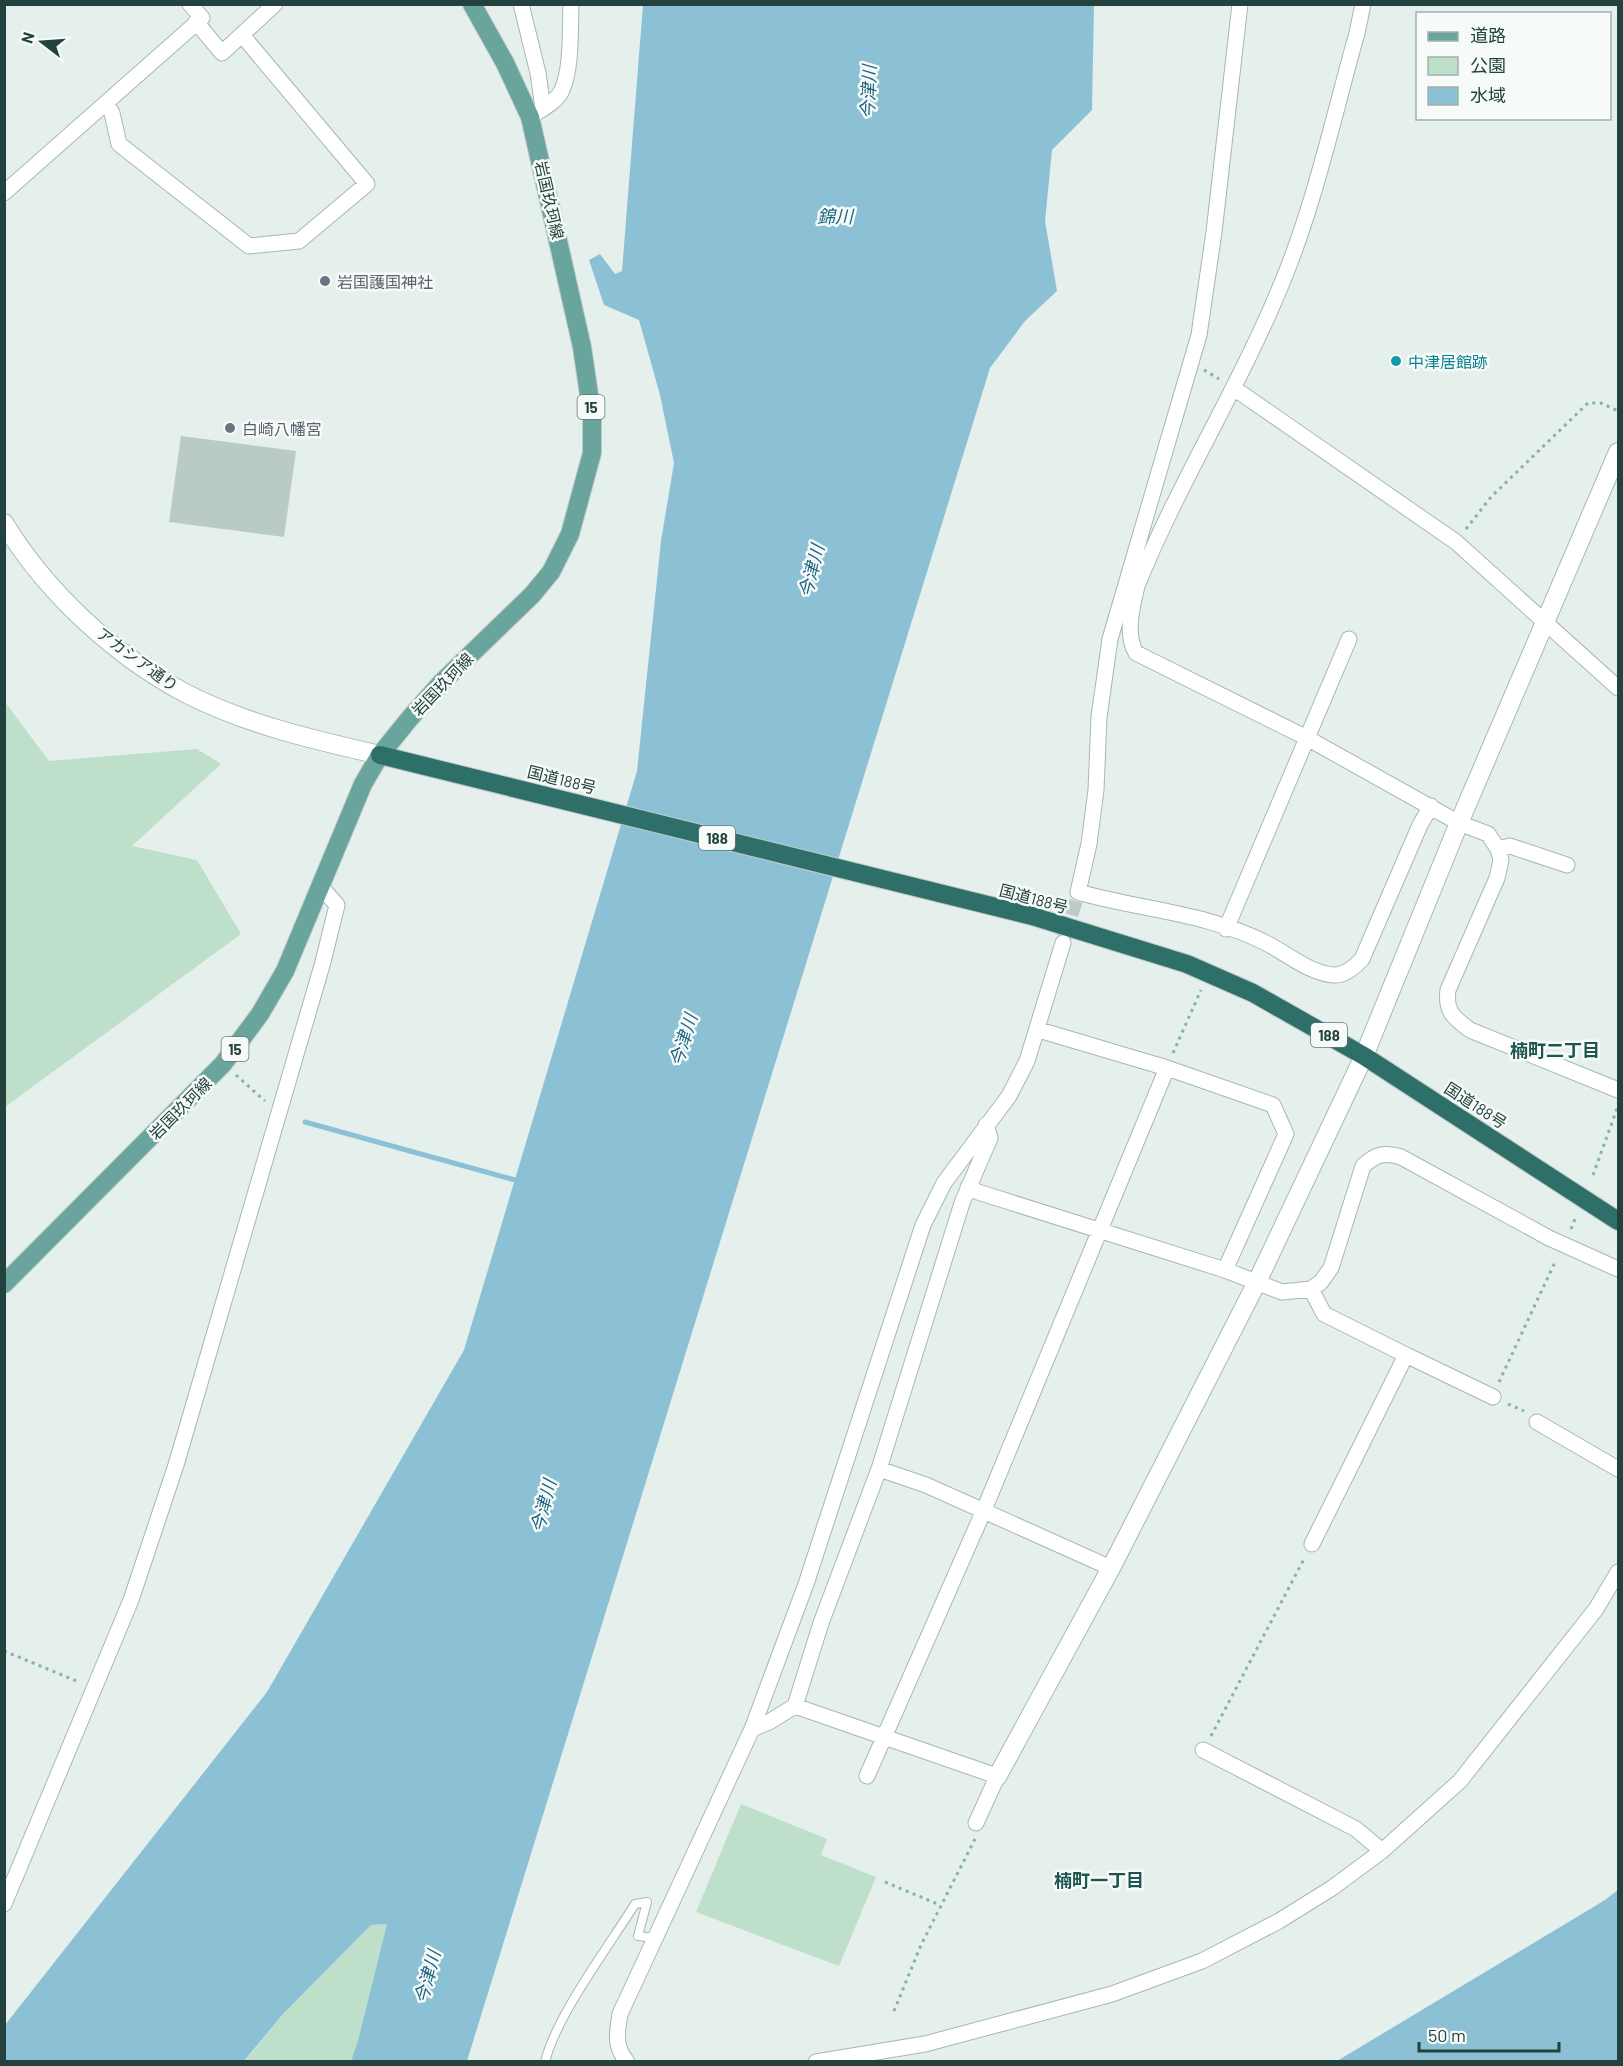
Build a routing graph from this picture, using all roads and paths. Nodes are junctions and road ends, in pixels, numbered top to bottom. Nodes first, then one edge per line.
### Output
1 (190, 4) edge
2 (276, 4) edge
3 (472, 4) edge
4 (521, 4) edge
5 (571, 4) edge
6 (1240, 4) edge
7 (1362, 4) edge
8 (196, 22) junction
9 (242, 35) junction
10 (106, 103) junction
11 (536, 112) junction
12 (4, 194) edge
13 (1191, 365) junction
14 (1235, 389) junction
15 (1618, 411) edge
16 (1618, 452) edge
17 (4, 523) edge
18 (1456, 542) junction
19 (1132, 584) junction
20 (1545, 623) junction
21 (1349, 639) dead end
22 (1618, 688) edge
23 (1307, 738) junction
24 (380, 755) junction
25 (1431, 806) junction
26 (1459, 823) junction
27 (1498, 849) junction
28 (1567, 865) dead end
29 (321, 888) junction
30 (1227, 929) junction
31 (1063, 943) tunnel mouth
32 (1201, 989) dead end
33 (1039, 1030) junction
34 (1364, 1056) junction
35 (223, 1064) junction
36 (1167, 1068) junction
37 (1618, 1090) edge
38 (1618, 1105) edge
39 (280, 1113) junction
40 (986, 1125) junction
41 (1593, 1175) dead end
42 (968, 1187) junction
43 (1618, 1221) edge
44 (1099, 1231) junction
45 (1563, 1245) junction
46 (1618, 1269) edge
47 (1225, 1270) junction
48 (1257, 1282) junction
49 (4, 1284) edge
50 (1311, 1289) junction
51 (1406, 1355) junction
52 (1493, 1397) junction
53 (1537, 1422) joint
54 (879, 1468) junction
55 (1618, 1469) edge
56 (984, 1510) junction
57 (1312, 1544) joint
58 (1111, 1568) junction
59 (1618, 1572) edge
60 (4, 1651) edge
61 (95, 1688) junction
62 (795, 1706) junction
63 (752, 1729) junction
64 (884, 1737) junction
65 (1203, 1750) joint
66 (867, 1776) dead end
67 (997, 1777) junction
68 (976, 1823) joint
69 (1382, 1851) junction
70 (885, 1882) dead end
71 (4, 1904) edge
72 (940, 1905) junction
73 (656, 1938) junction
74 (894, 2011) dead end
75 (545, 2061) edge
76 (627, 2061) edge
77 (816, 2061) edge

1 - 8 street
2 - 9 street
3 - 11 main road, 岩国玖珂線 / 15
4 - 11 street
5 - 11 street
6 - 13 street
7 - 14 street
8 - 9 street
8 - 10 street
9 - 10 street
10 - 12 street
11 - 24 main road, 岩国玖珂線 / 15
13 - 14 path
13 - 19 street
14 - 18 street
14 - 19 street
15 - 18 path
16 - 20 street
17 - 24 street, アカシア通り
18 - 20 street
19 - 23 street
19 - 30 street
20 - 22 street
20 - 26 street
21 - 23 street
23 - 25 street
23 - 30 street
24 - 29 main road, 岩国玖珂線 / 15
24 - 34 highway, 国道188号 / 188
25 - 26 street
25 - 30 street
26 - 27 street
26 - 34 street
27 - 28 street
27 - 37 street
29 - 35 main road, 岩国玖珂線 / 15
29 - 39 street
31 - 33 street
32 - 36 path
33 - 36 street
33 - 40 street
34 - 43 highway, 国道188号 / 188
34 - 48 street
35 - 39 path
35 - 49 main road, 岩国玖珂線 / 15
36 - 44 street
36 - 47 street
38 - 41 path
39 - 61 street
40 - 42 street
40 - 63 street
42 - 44 street
42 - 54 street
44 - 47 street
44 - 56 street
45 - 46 street
45 - 50 street
45 - 52 path
47 - 48 street
48 - 50 street
48 - 58 street
50 - 51 street
51 - 52 street
51 - 57 street
52 - 53 path
53 - 55 street
54 - 56 street
54 - 62 street
56 - 58 street
56 - 64 street
57 - 65 path
58 - 67 street
59 - 69 street
60 - 61 path
61 - 71 street
62 - 63 street
62 - 64 street
63 - 73 street
64 - 66 street
64 - 67 street
65 - 69 street
67 - 68 street
68 - 72 path
69 - 77 street
70 - 72 path
72 - 74 path
73 - 75 lane
73 - 76 street

